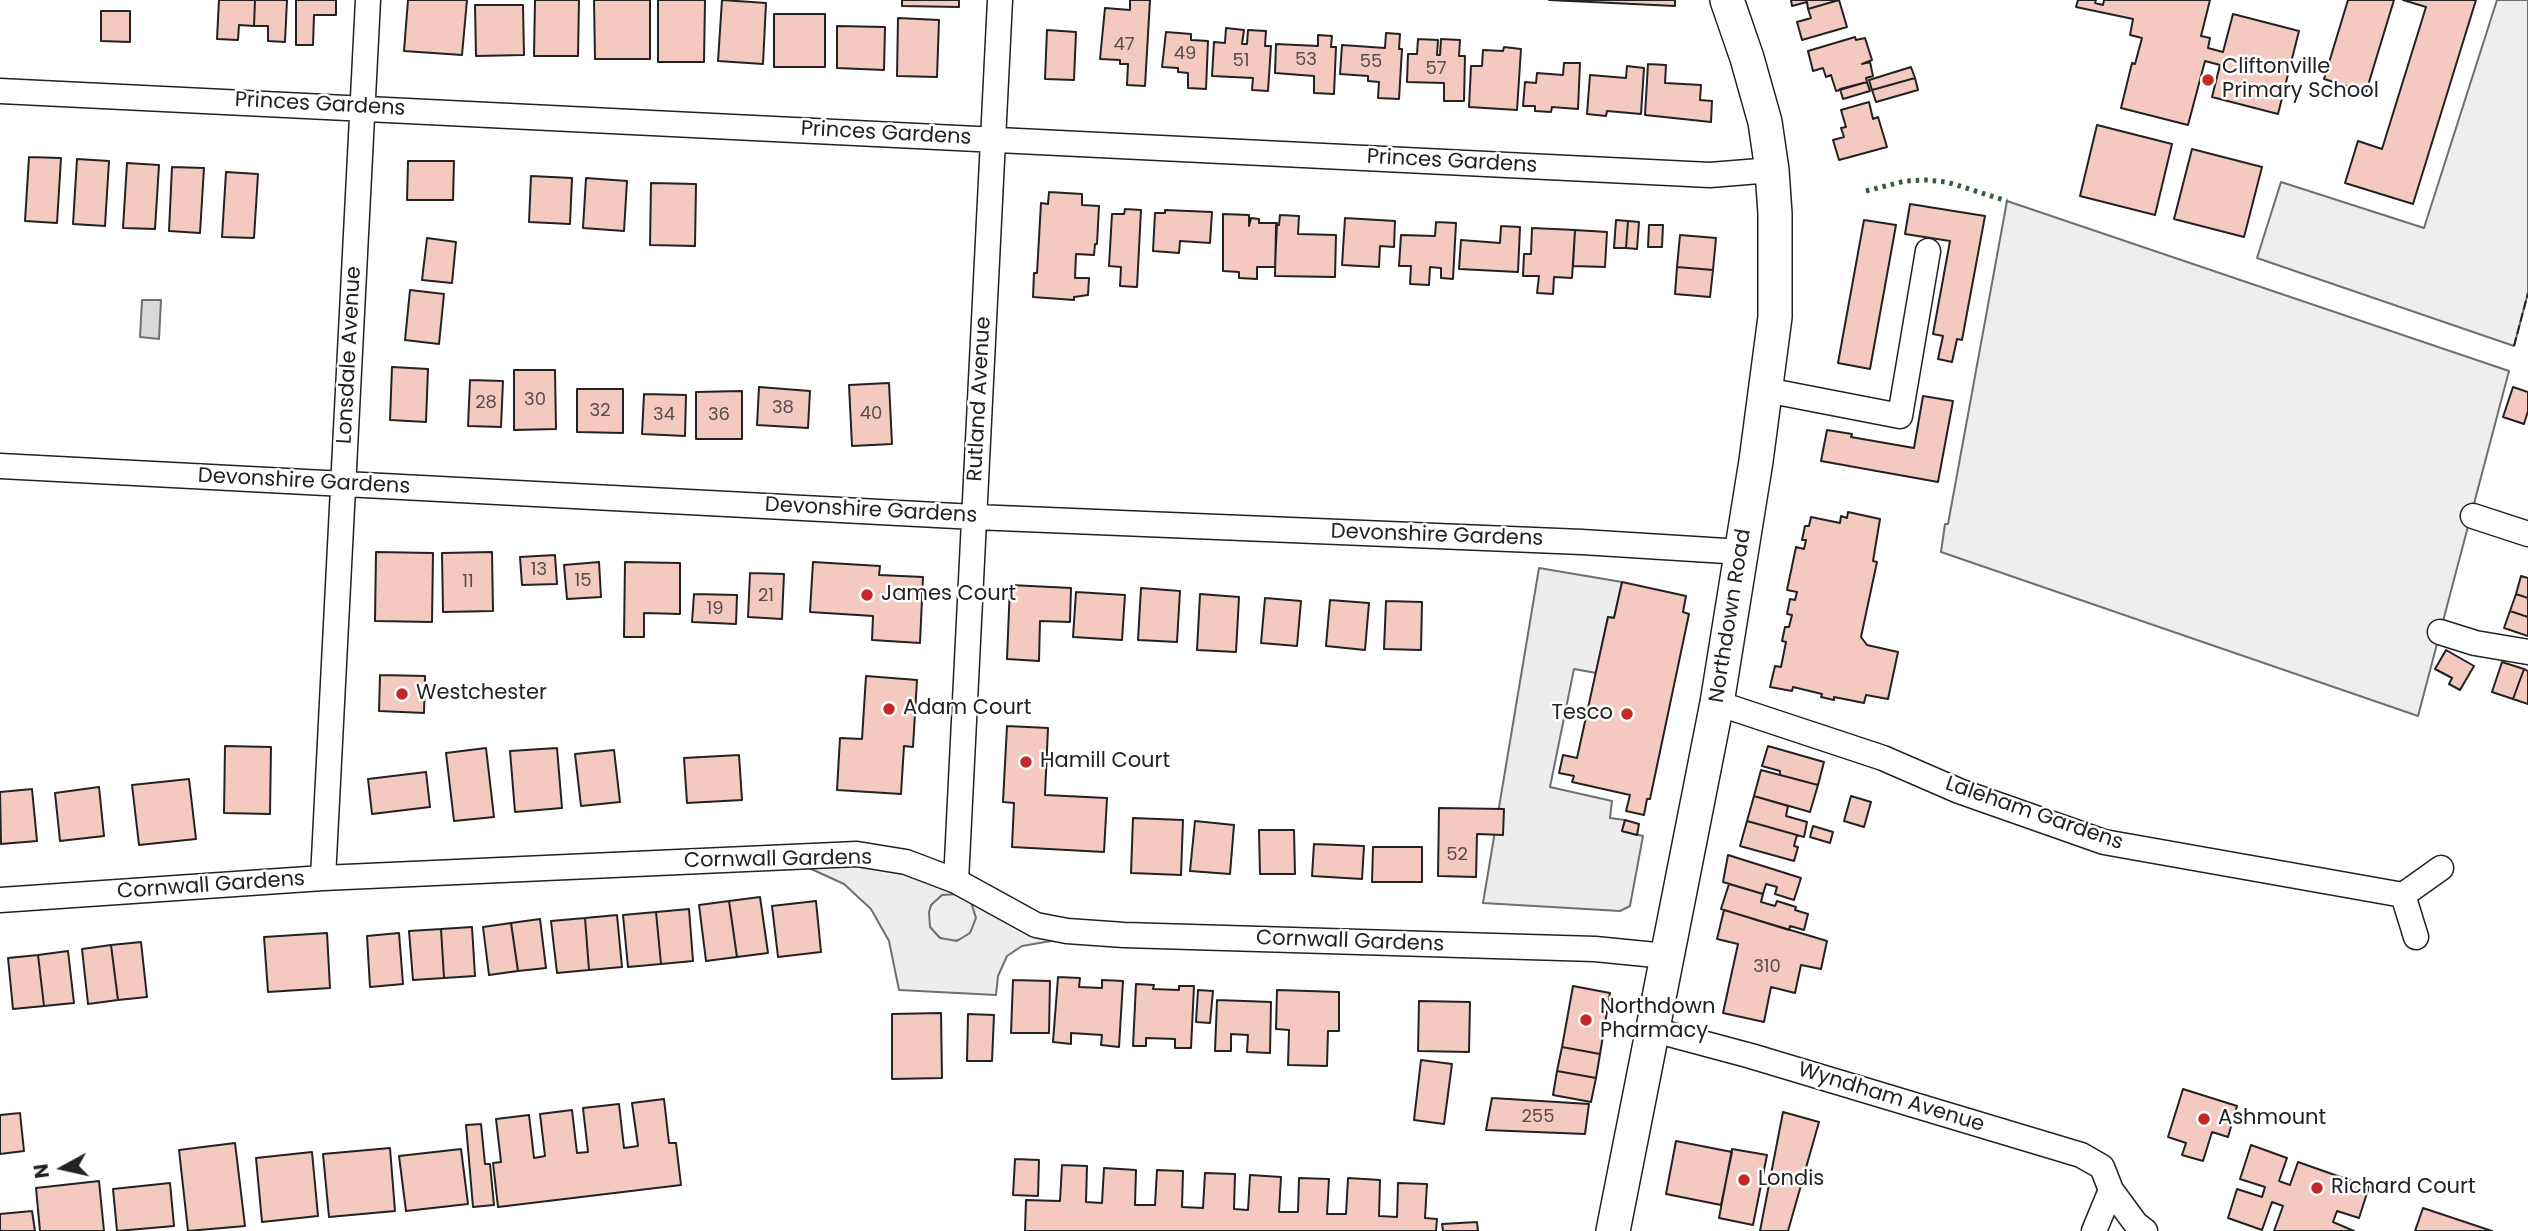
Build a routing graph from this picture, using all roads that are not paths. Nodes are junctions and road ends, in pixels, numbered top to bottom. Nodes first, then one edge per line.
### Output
1 (368, 0) edge
2 (1000, 0) edge
3 (1727, 0) edge
4 (0, 91) edge
5 (362, 107) junction
6 (992, 140) junction
7 (1772, 170) junction
8 (1928, 251) dead end
9 (1766, 390) junction
10 (0, 466) edge
11 (343, 484) junction
12 (2473, 516) dead end
13 (975, 517) junction
14 (2528, 534) edge
15 (1742, 552) junction
16 (2440, 632) dead end
17 (2528, 652) edge
18 (1717, 703) junction
19 (2441, 868) dead end
20 (324, 878) junction
21 (956, 881) junction
22 (2403, 895) junction
23 (0, 900) edge
24 (2416, 937) dead end
25 (1666, 956) junction
26 (1654, 1030) junction
27 (2111, 1189) junction
28 (1614, 1231) edge
29 (2094, 1231) edge
30 (2145, 1231) edge

1 - 5 street, Lonsdale Avenue
2 - 6 street, Rutland Avenue
3 - 7 main road, Northdown Road
4 - 5 street, Princes Gardens
5 - 6 street, Princes Gardens
5 - 11 street, Lonsdale Avenue
6 - 7 street, Princes Gardens
6 - 13 street, Rutland Avenue
7 - 9 main road, Northdown Road
8 - 9 street
9 - 15 main road, Northdown Road
10 - 11 street, Devonshire Gardens
11 - 13 street, Devonshire Gardens
11 - 20 street, Lonsdale Avenue
12 - 14 street
13 - 15 street, Devonshire Gardens
13 - 21 street, Rutland Avenue
15 - 18 main road, Northdown Road
16 - 17 street
18 - 22 street, Laleham Gardens
18 - 25 main road, Northdown Road
19 - 22 street
20 - 21 street, Cornwall Gardens
20 - 23 street, Cornwall Gardens
21 - 25 street, Cornwall Gardens
22 - 24 street
25 - 26 main road, Northdown Road
26 - 27 street, Wyndham Avenue
26 - 28 main road, Northdown Road
27 - 29 street
27 - 30 street, Wyndham Avenue

